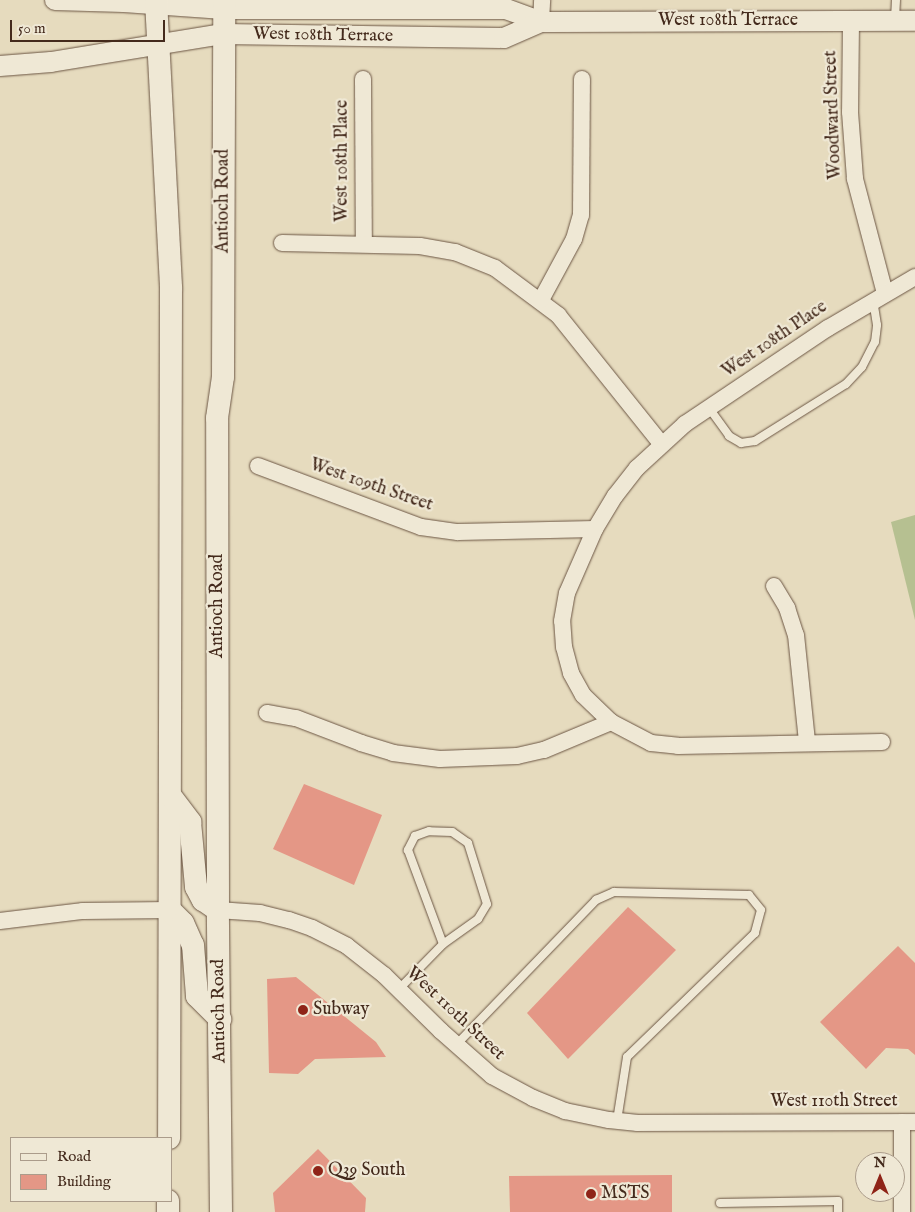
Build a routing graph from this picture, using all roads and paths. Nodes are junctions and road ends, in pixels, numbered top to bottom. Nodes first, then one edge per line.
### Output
1 (55, 0) edge
2 (542, 0) edge
3 (896, 0) edge
4 (156, 2) edge
5 (224, 4) edge
6 (851, 21) junction
7 (895, 21) junction
8 (915, 21) edge
9 (541, 22) junction
10 (222, 34) junction
11 (159, 45) junction
12 (0, 66) edge
13 (363, 79) dead end
14 (582, 79) dead end
15 (282, 242) dead end
16 (364, 244) junction
17 (915, 277) edge
18 (879, 297) junction
19 (541, 300) junction
20 (709, 408) junction
21 (662, 445) junction
22 (258, 466) dead end
23 (595, 530) junction
24 (774, 586) dead end
25 (267, 713) dead end
26 (611, 722) junction
27 (808, 742) junction
28 (882, 742) dead end
29 (170, 795) junction
30 (170, 910) junction
31 (218, 910) junction
32 (0, 921) edge
33 (443, 944) junction
34 (399, 989) junction
35 (220, 1019) junction
36 (456, 1045) junction
37 (617, 1120) junction
38 (908, 1122) edge
39 (169, 1137) edge
40 (782, 1202) junction
41 (720, 1203) dead end
42 (222, 1212) edge
43 (782, 1212) edge
44 (838, 1212) edge
45 (902, 1212) edge

1 - 4 street, West 108th Terrace
2 - 9 street
3 - 7 lane
4 - 5 street, West 108th Terrace
4 - 11 main road
5 - 9 street, West 108th Terrace
5 - 10 main road, Antioch Road
6 - 7 street, West 108th Terrace
6 - 9 street, West 108th Terrace
6 - 18 street, Woodward Street
7 - 8 street, West 108th Terrace
9 - 10 street, West 108th Terrace
10 - 11 street, West 108th Terrace
10 - 31 main road, Antioch Road
11 - 12 street, West 108th Terrace
11 - 29 main road
13 - 16 street, West 108th Place
14 - 19 street
15 - 16 street, West 108th Place
16 - 19 street, West 108th Place
17 - 18 street, West 108th Place
18 - 20 street, West 108th Place
18 - 20 lane
19 - 21 street, West 108th Place
20 - 21 street, West 108th Place
21 - 23 street, West 108th Place
22 - 23 street, West 109th Street
23 - 26 street, West 108th Place
24 - 27 street
25 - 26 street
26 - 27 street, West 108th Place
27 - 28 street, West 108th Place
29 - 30 main road
29 - 31 main road
30 - 32 street
30 - 35 main road
30 - 39 main road
31 - 34 street, West 110th Street
31 - 35 main road, Antioch Road
33 - 33 lane
33 - 34 lane
34 - 36 street, West 110th Street
35 - 42 main road, Antioch Road
36 - 37 street, West 110th Street
36 - 37 lane
37 - 38 street, West 110th Street
38 - 45 street
40 - 41 lane
40 - 43 lane
40 - 44 lane

